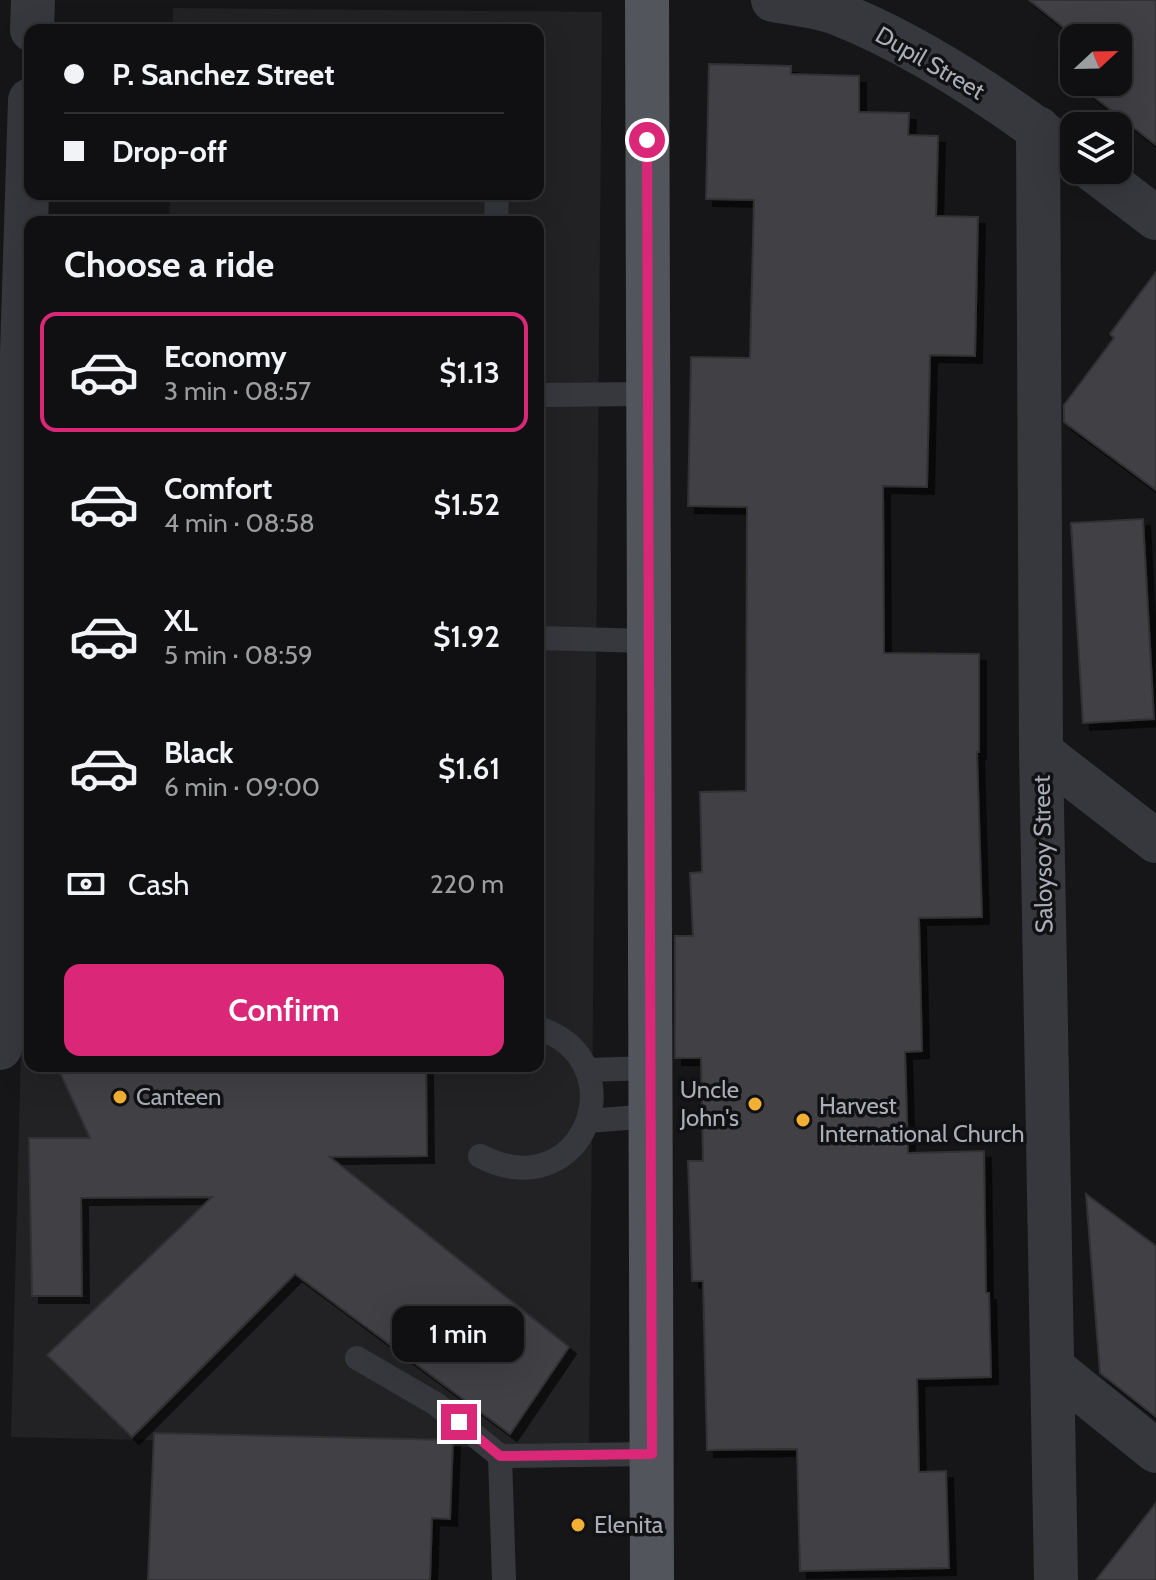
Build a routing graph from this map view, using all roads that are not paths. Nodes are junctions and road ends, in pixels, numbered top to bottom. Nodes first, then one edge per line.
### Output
1 (33, 0) edge
2 (647, 0) edge
3 (773, 0) edge
4 (32, 24) edge
5 (1038, 128) junction
6 (1060, 145) edge
7 (24, 178) edge
8 (1111, 184) edge
9 (1156, 218) edge
10 (12, 335) edge
11 (648, 394) junction
12 (544, 395) edge
13 (544, 638) edge
14 (649, 641) junction
15 (1041, 752) junction
16 (1156, 841) edge
17 (544, 1030) edge
18 (0, 1048) edge
19 (651, 1068) junction
20 (587, 1070) junction
21 (651, 1116) junction
22 (588, 1121) junction
23 (480, 1156) dead end
24 (357, 1358) dead end
25 (1052, 1367) junction
26 (1156, 1451) edge
27 (652, 1454) junction
28 (500, 1456) junction
29 (504, 1580) edge
30 (652, 1580) edge
31 (1056, 1580) edge

1 - 4 street
2 - 11 main road
3 - 5 street, Dupil Street
5 - 6 street, Dupil Street
5 - 15 street, Saloysoy Street
7 - 10 street
8 - 9 street
10 - 18 street
11 - 12 lane
11 - 14 main road
13 - 14 lane
14 - 19 main road
15 - 16 street
15 - 25 street, Saloysoy Street
17 - 20 lane
19 - 20 lane
19 - 21 main road
20 - 22 lane
21 - 22 lane
21 - 27 main road
22 - 23 lane
24 - 28 lane
25 - 26 street
25 - 31 street, Saloysoy Street
27 - 28 lane
27 - 30 main road
28 - 29 lane

